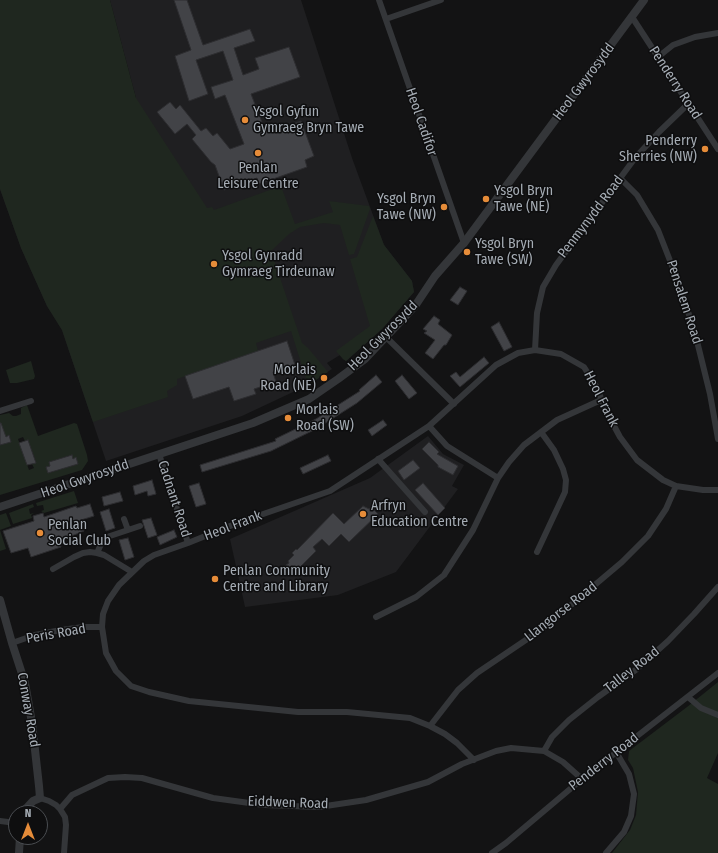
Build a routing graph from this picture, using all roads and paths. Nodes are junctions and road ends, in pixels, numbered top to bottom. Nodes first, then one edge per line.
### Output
1 (379, 0) edge
2 (440, 0) edge
3 (644, 0) edge
4 (632, 17) junction
5 (386, 19) junction
6 (718, 33) edge
7 (658, 57) junction
8 (688, 104) junction
9 (718, 149) edge
10 (620, 178) junction
11 (464, 243) junction
12 (386, 337) junction
13 (535, 350) junction
14 (601, 400) junction
15 (31, 401) dead end
16 (454, 404) junction
17 (0, 411) edge
18 (429, 426) junction
19 (541, 432) junction
20 (718, 439) edge
21 (160, 454) junction
22 (378, 459) junction
23 (498, 478) junction
24 (676, 486) junction
25 (718, 490) edge
26 (0, 507) edge
27 (425, 512) dead end
28 (124, 519) dead end
29 (140, 526) dead end
30 (128, 530) junction
31 (188, 544) junction
32 (537, 552) dead end
33 (97, 553) junction
34 (53, 569) dead end
35 (132, 572) junction
36 (718, 587) edge
37 (1, 604) edge
38 (376, 617) dead end
39 (102, 627) junction
40 (12, 643) junction
41 (718, 673) edge
42 (688, 697) junction
43 (718, 715) edge
44 (430, 726) junction
45 (544, 751) junction
46 (616, 752) junction
47 (474, 760) junction
48 (582, 779) junction
49 (40, 798) junction
50 (29, 805) edge
51 (60, 809) junction
52 (64, 853) edge
53 (492, 853) edge
54 (606, 853) edge

1 - 5 street, Heol Cadifor
2 - 5 street
3 - 4 street, Heol Gwyrosydd
4 - 7 street, Penderry Road
4 - 11 street, Heol Gwyrosydd
5 - 11 street, Heol Cadifor
6 - 7 street
7 - 8 street, Penderry Road
8 - 9 street, Penderry Road
8 - 10 street, Penmynydd Road
10 - 13 street, Penmynydd Road
10 - 20 street, Pensalem Road
11 - 12 street, Heol Gwyrosydd
12 - 16 street
12 - 21 street, Heol Gwyrosydd
13 - 14 street, Heol Frank
13 - 16 street, Heol Frank
14 - 19 street
14 - 24 street, Heol Frank
15 - 17 street
16 - 18 street, Heol Frank
18 - 22 street, Heol Frank
18 - 23 street
19 - 23 street
19 - 32 street
21 - 26 street, Heol Gwyrosydd
21 - 31 street, Cadnant Road
22 - 27 street
22 - 31 street, Heol Frank
23 - 38 street
24 - 25 street, Heol Frank
24 - 44 street, Llangorse Road
28 - 30 street
29 - 30 street
30 - 33 street
31 - 35 street, Heol Frank
33 - 34 street
33 - 35 street
35 - 39 street, Heol Frank
36 - 45 street, Talley Road
37 - 40 street, Conway Road
39 - 40 street, Peris Road
39 - 44 street, Heol Frank
40 - 49 street, Conway Road
41 - 42 street, Penderry Road
42 - 43 street
42 - 46 street, Penderry Road
44 - 47 street, Heol Frank
45 - 47 street, Eiddwen Road
45 - 48 street, Eiddwen Road
46 - 48 street, Penderry Road
46 - 54 street
47 - 51 street, Eiddwen Road
48 - 53 street, Penderry Road
49 - 50 street
49 - 51 street
51 - 52 street

